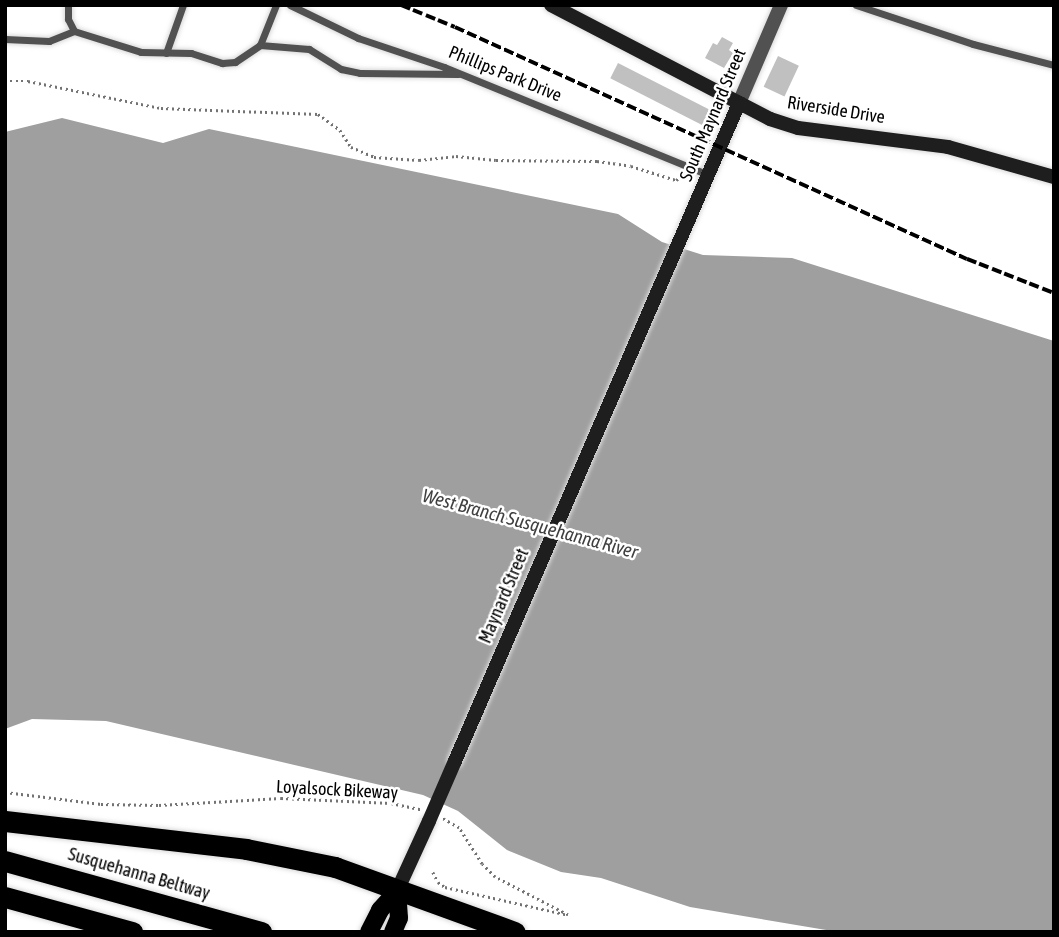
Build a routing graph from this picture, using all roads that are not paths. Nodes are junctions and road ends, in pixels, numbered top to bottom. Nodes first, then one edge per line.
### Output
1 (68, 5) edge
2 (183, 5) edge
3 (276, 5) edge
4 (290, 5) edge
5 (551, 5) edge
6 (780, 5) edge
7 (856, 5) edge
8 (74, 31) junction
9 (5, 39) edge
10 (260, 45) junction
11 (166, 52) junction
12 (1054, 65) edge
13 (462, 74) junction
14 (739, 103) junction
15 (709, 175) junction
16 (1054, 177) edge
17 (681, 239) joint
18 (5, 821) edge
19 (5, 861) edge
20 (397, 891) junction
21 (5, 897) edge
22 (132, 932) edge
23 (261, 932) edge
24 (369, 932) edge
25 (393, 932) edge
26 (515, 932) edge

1 - 8 lane
2 - 11 lane
3 - 10 lane
4 - 13 lane, Phillips Park Drive
5 - 14 main road, Riverside Drive
6 - 14 street, South Maynard Street
7 - 12 lane
8 - 9 lane
8 - 11 lane
10 - 11 lane
10 - 13 lane
13 - 15 lane, Phillips Park Drive
14 - 15 main road, South Maynard Street
14 - 16 main road, Riverside Drive
15 - 17 main road, South Maynard Street
17 - 20 main road, Maynard Street, bridge
18 - 20 highway
19 - 23 highway, Susquehanna Beltway
20 - 24 main road, Maynard Street
20 - 25 main road, Maynard Street
20 - 26 highway
21 - 22 highway

